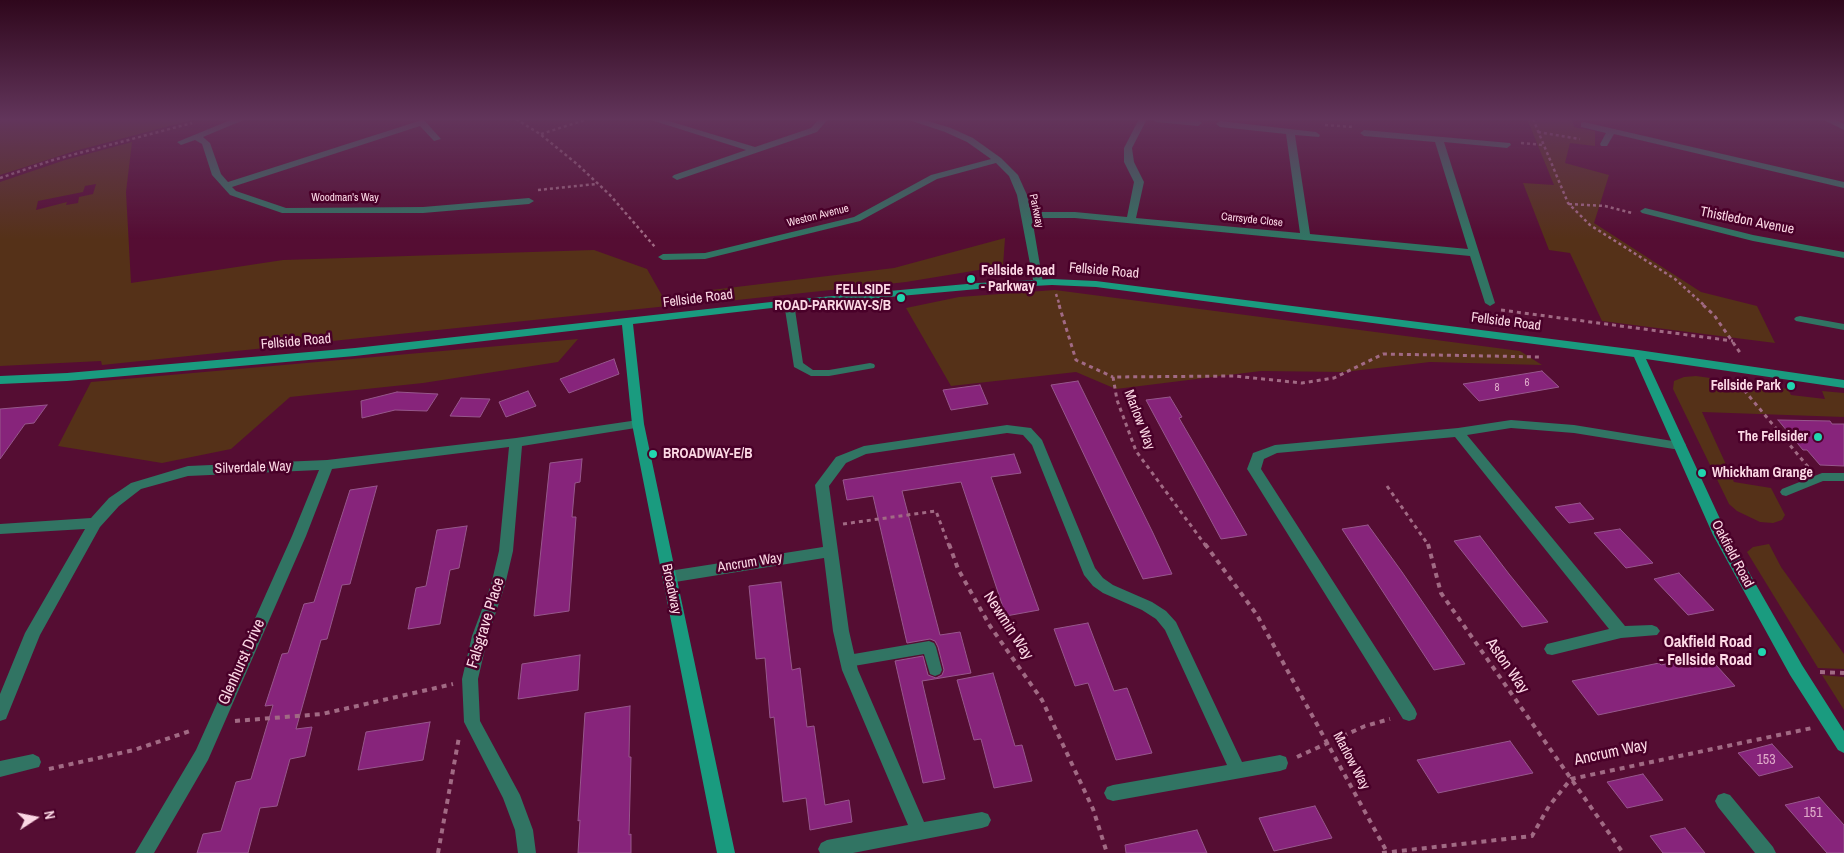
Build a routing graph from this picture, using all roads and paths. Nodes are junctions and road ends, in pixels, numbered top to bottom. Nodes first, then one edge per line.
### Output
1 (57, 159) edge
2 (211, 159) edge
3 (310, 159) edge
4 (568, 159) edge
5 (731, 159) edge
6 (1129, 159) edge
7 (1294, 159) edge
8 (1445, 159) edge
9 (1549, 159) edge
10 (1731, 159) edge
11 (998, 160) joint
12 (0, 178) edge
13 (678, 178) dead end
14 (597, 184) junction
15 (1844, 185) edge
16 (225, 186) junction
17 (529, 201) joint
18 (1568, 204) junction
19 (1645, 212) joint
20 (1027, 215) junction
21 (1131, 220) junction
22 (1306, 238) junction
23 (1474, 253) junction
24 (1844, 255) edge
25 (663, 257) joint
26 (1052, 282) junction
27 (1038, 283) junction
28 (789, 303) junction
29 (1490, 303) joint
30 (1800, 319) dead end
31 (627, 323) junction
32 (1844, 327) edge
33 (1733, 341) junction
34 (1638, 354) junction
35 (1543, 357) dead end
36 (870, 366) dead end
37 (1724, 366) junction
38 (1750, 369) junction
39 (1113, 377) junction
40 (0, 380) edge
41 (1844, 384) edge
42 (638, 424) junction
43 (1458, 432) junction
44 (516, 442) junction
45 (1680, 446) junction
46 (327, 465) junction
47 (1844, 477) edge
48 (1818, 478) junction
49 (1387, 486) dead end
50 (1786, 492) dead end
51 (95, 523) junction
52 (828, 526) junction
53 (0, 530) edge
54 (831, 551) junction
55 (669, 576) junction
56 (1652, 631) dead end
57 (1622, 632) junction
58 (1552, 649) dead end
59 (848, 661) junction
60 (935, 670) dead end
61 (470, 679) junction
62 (0, 714) edge
63 (1409, 714) joint
64 (215, 723) junction
65 (1830, 725) junction
66 (461, 727) dead end
67 (1329, 744) junction
68 (1844, 745) edge
69 (1280, 763) joint
70 (40, 765) joint
71 (0, 769) edge
72 (1238, 771) junction
73 (1571, 779) junction
74 (1113, 793) dead end
75 (1724, 800) dead end
76 (982, 820) dead end
77 (919, 831) junction
78 (826, 849) dead end
79 (1384, 852) edge
80 (144, 853) edge
81 (438, 853) edge
82 (527, 853) edge
83 (726, 853) edge
84 (1107, 853) edge
85 (1624, 853) edge
86 (1767, 853) edge

1 - 12 path
2 - 16 street
3 - 16 street
4 - 14 path
5 - 13 street
6 - 21 street
7 - 22 street
8 - 23 street
9 - 18 path
10 - 15 street
11 - 20 street, Parkway
11 - 25 street, Weston Avenue
14 - 17 path
14 - 25 path
16 - 17 street, Woodman's Way
18 - 19 path
18 - 33 path
19 - 24 street, Thistledon Avenue
20 - 21 street, Carrsyde Close
20 - 27 street, Parkway
21 - 22 street, Carrsyde Close
22 - 23 street, Carrsyde Close
23 - 29 street
26 - 27 street, Fellside Road
26 - 34 street, Fellside Road
26 - 39 path
27 - 28 street, Fellside Road
28 - 31 street, Fellside Road
28 - 36 lane
29 - 33 path
30 - 32 street
31 - 40 street, Fellside Road
31 - 42 street, Broadway
33 - 38 path
34 - 37 street, Fellside Road
34 - 45 street, Oakfield Road
35 - 39 path, Marlow Way
37 - 38 street, Fellside Road
37 - 48 path
38 - 41 street, Fellside Road
39 - 67 path, Marlow Way
42 - 44 street, Silverdale Way
42 - 55 street, Broadway
43 - 45 street
43 - 57 street
43 - 63 street
44 - 46 street, Silverdale Way
44 - 61 street, Falsgrave Place
45 - 65 street, Oakfield Road
46 - 51 street, Silverdale Way
46 - 64 street, Glenhurst Drive
47 - 48 lane
48 - 50 lane
49 - 73 path, Aston Way
51 - 53 street
51 - 62 street, Silverdale Way
52 - 54 street
52 - 72 street
52 - 84 path, Newmin Way
54 - 55 street, Ancrum Way
54 - 59 street
55 - 83 street, Broadway
56 - 57 street
57 - 58 street
59 - 60 lane
59 - 77 street
61 - 64 path
61 - 82 street, Falsgrave Place
63 - 67 path
64 - 70 path
64 - 80 street, Glenhurst Drive
65 - 68 street, Oakfield Road
65 - 73 path, Ancrum Way
66 - 81 path
67 - 69 path
67 - 79 path, Marlow Way
69 - 72 street
70 - 71 street
72 - 74 street
73 - 79 path, Ancrum Way
73 - 85 path, Aston Way
75 - 86 street
76 - 77 street
77 - 78 street

